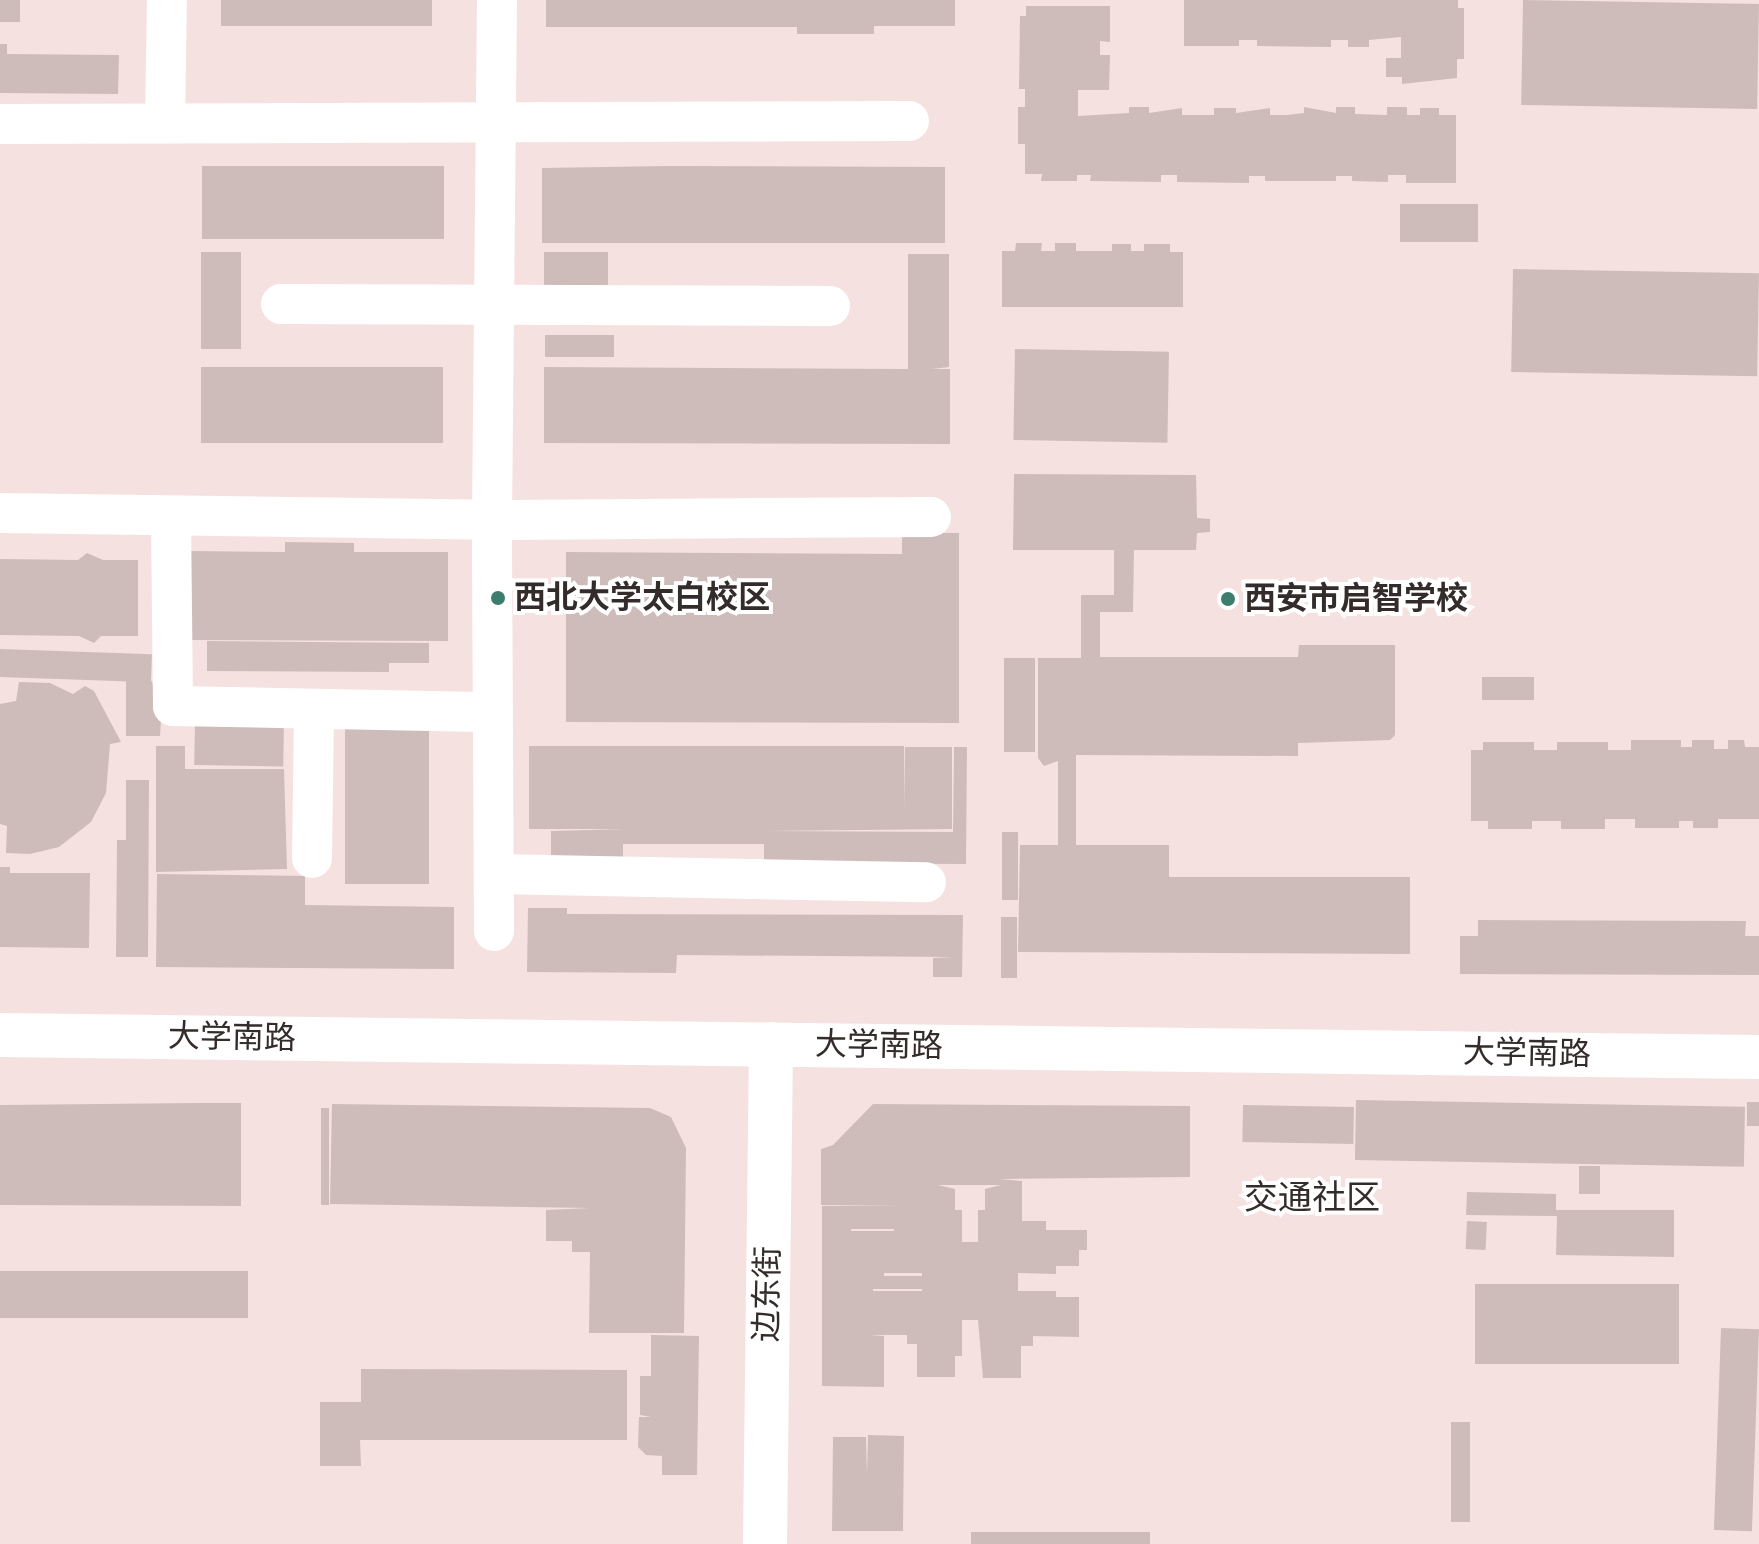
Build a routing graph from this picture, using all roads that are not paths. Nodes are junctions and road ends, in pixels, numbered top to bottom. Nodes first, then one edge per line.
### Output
1 (167, 0) edge
2 (497, 0) edge
3 (909, 121) dead end
4 (496, 122) junction
5 (165, 123) junction
6 (0, 124) edge
7 (281, 304) dead end
8 (494, 305) junction
9 (830, 306) dead end
10 (0, 513) edge
11 (171, 516) junction
12 (931, 517) dead end
13 (492, 520) junction
14 (314, 709) junction
15 (493, 712) junction
16 (312, 858) dead end
17 (494, 874) junction
18 (926, 882) dead end
19 (494, 931) dead end
20 (0, 1035) edge
21 (771, 1044) junction
22 (1759, 1057) edge
23 (765, 1544) edge

1 - 5 street
2 - 4 street
3 - 4 street
4 - 5 street
4 - 8 street
5 - 6 street
7 - 8 street
8 - 9 street
8 - 13 street
10 - 11 street
11 - 13 street
11 - 14 street
12 - 13 street
13 - 15 street
14 - 15 street
14 - 16 street
15 - 17 street
17 - 18 street
17 - 19 street
20 - 21 street, 大学南路
21 - 22 street, 大学南路
21 - 23 street, 边东街

